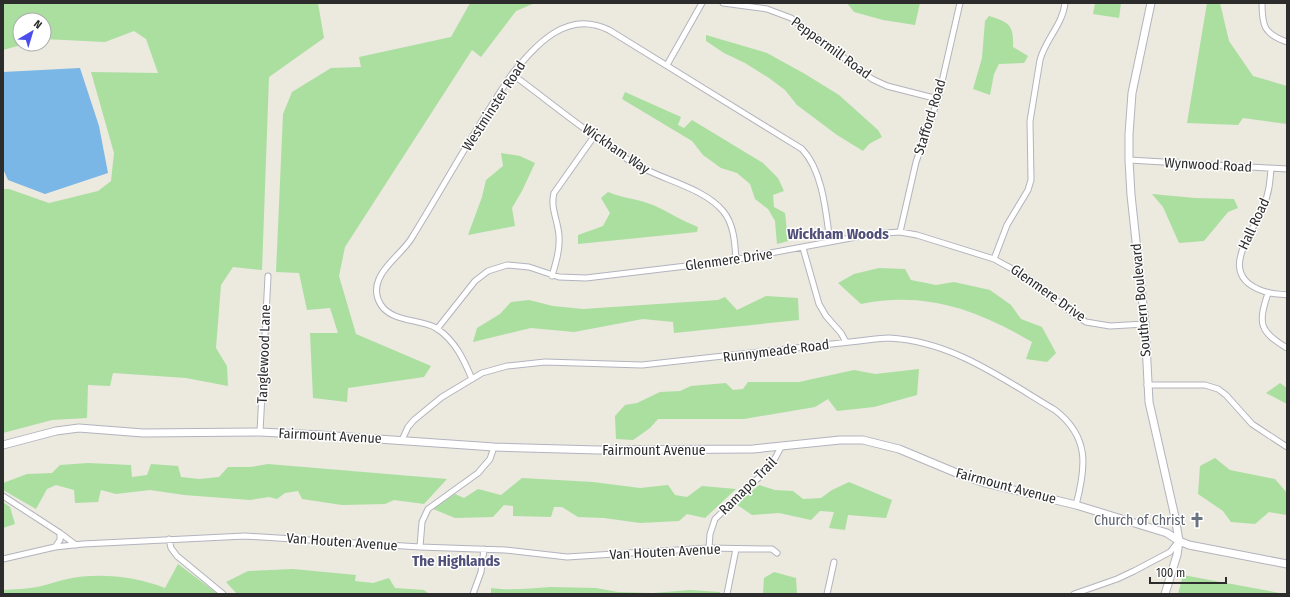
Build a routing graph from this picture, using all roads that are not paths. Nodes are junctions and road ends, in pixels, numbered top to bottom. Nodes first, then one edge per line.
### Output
1 (702, 3) edge
2 (723, 3) edge
3 (960, 3) edge
4 (1065, 3) edge
5 (1151, 3) edge
6 (1262, 3) edge
7 (1287, 42) edge
8 (667, 65) junction
9 (512, 74) junction
10 (938, 99) junction
11 (595, 135) junction
12 (1129, 160) junction
13 (1271, 168) junction
14 (1287, 169) edge
15 (900, 232) junction
16 (830, 242) junction
17 (803, 248) junction
18 (994, 259) junction
19 (736, 260) junction
20 (268, 276) dead end
21 (552, 276) junction
22 (1268, 293) junction
23 (1287, 295) edge
24 (1145, 324) junction
25 (437, 329) junction
26 (846, 342) junction
27 (1287, 348) edge
28 (472, 379) junction
29 (1147, 385) junction
30 (260, 432) junction
31 (402, 440) junction
32 (3, 445) edge
33 (494, 447) junction
34 (781, 447) junction
35 (1287, 447) edge
36 (3, 496) edge
37 (1076, 505) junction
38 (60, 533) junction
39 (169, 539) junction
40 (1179, 541) junction
41 (76, 544) junction
42 (55, 547) junction
43 (420, 547) junction
44 (709, 548) junction
45 (484, 549) junction
46 (736, 549) junction
47 (777, 553) dead end
48 (3, 559) edge
49 (834, 562) dead end
50 (1287, 564) edge
51 (223, 594) edge
52 (473, 594) edge
53 (727, 594) edge
54 (827, 594) edge
55 (1074, 594) edge
56 (1165, 594) edge

1 - 8 street
2 - 10 street, Peppermill Road
3 - 10 street, Stafford Road
4 - 18 street
5 - 12 main road, Southern Boulevard
6 - 7 street
8 - 9 street, Westminster Road
8 - 16 street, Westminster Road
9 - 11 street, Wickham Way
9 - 25 street, Westminster Road
10 - 15 street, Stafford Road
11 - 19 street, Wickham Way
11 - 21 street
12 - 13 street, Wynwood Road
12 - 24 main road, Southern Boulevard
13 - 14 street, Wynwood Road
13 - 22 street, Hall Road
15 - 16 street, Glenmere Drive
15 - 18 street, Glenmere Drive
16 - 17 street, Glenmere Drive
17 - 19 street, Glenmere Drive
17 - 26 street
18 - 24 street, Glenmere Drive
19 - 21 street, Glenmere Drive
20 - 30 street, Tanglewood Lane
21 - 25 street, Glenmere Drive
22 - 23 street, Hall Road
22 - 27 street
24 - 29 main road, Southern Boulevard
25 - 28 street, Westminster Road
26 - 28 street, Runnymeade Road
26 - 37 street, Runnymeade Road
28 - 31 street, Runnymeade Road
29 - 35 street
29 - 40 main road, Southern Boulevard
30 - 31 main road, Fairmount Avenue
30 - 32 main road, Fairmount Avenue
31 - 33 main road, Fairmount Avenue
33 - 34 main road, Fairmount Avenue
33 - 43 street
34 - 37 main road, Fairmount Avenue
34 - 44 street, Ramapo Trail
36 - 38 street
37 - 40 main road, Fairmount Avenue
38 - 41 street
38 - 42 street
39 - 41 street, Van Houten Avenue
39 - 43 street, Van Houten Avenue
39 - 51 street
40 - 50 main road, Fairmount Avenue
40 - 55 street
40 - 56 main road, Southern Boulevard
41 - 42 street, Van Houten Avenue
42 - 48 street, Van Houten Avenue
43 - 45 street, Van Houten Avenue
44 - 45 street, Van Houten Avenue
44 - 46 street, Van Houten Avenue
45 - 52 street
46 - 47 street, Van Houten Avenue
46 - 53 street
49 - 54 street

